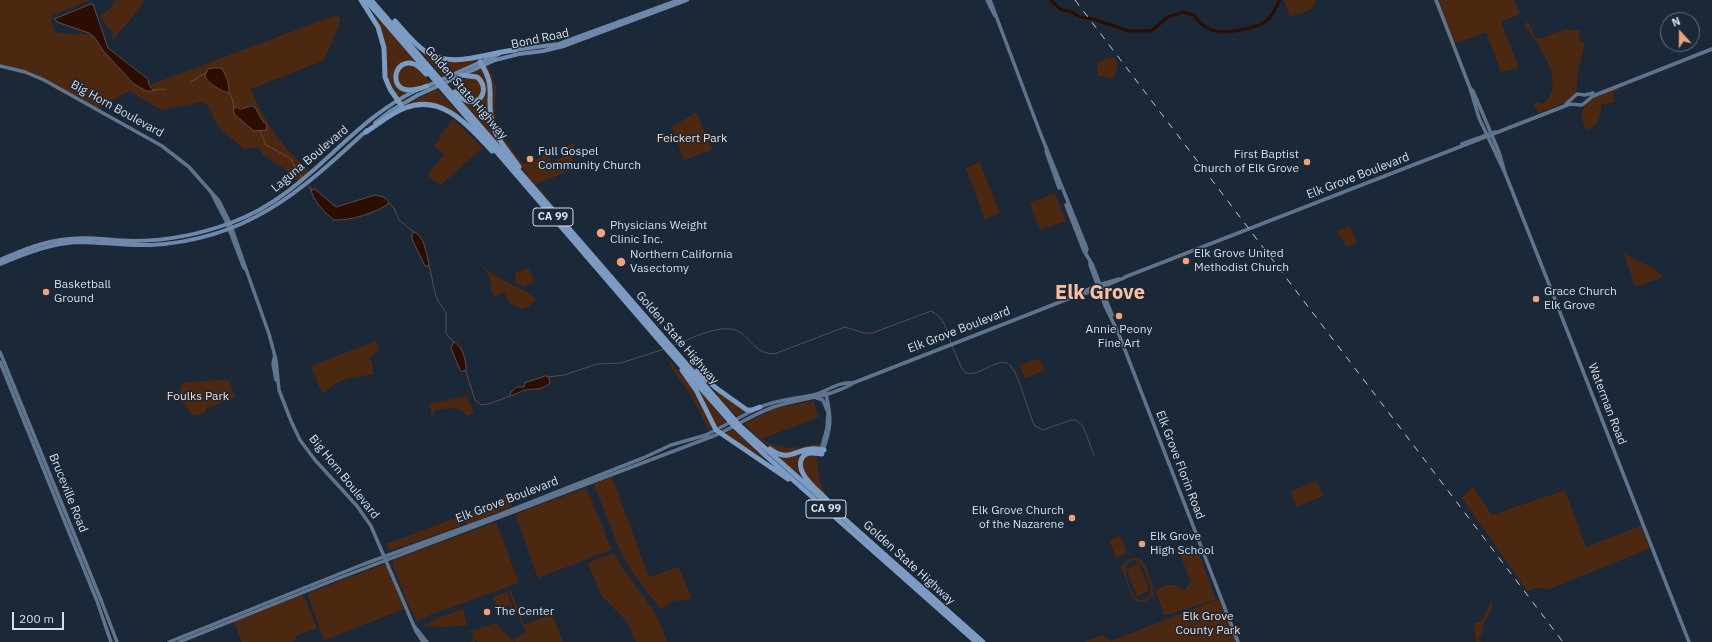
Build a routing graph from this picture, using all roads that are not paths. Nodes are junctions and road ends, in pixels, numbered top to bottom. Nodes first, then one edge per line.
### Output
1 (361, 0) edge
2 (366, 0) edge
3 (371, 0) edge
4 (375, 0) edge
5 (679, 0) edge
6 (687, 0) edge
7 (988, 0) edge
8 (1436, 0) edge
9 (649, 12) junction
10 (642, 18) junction
11 (1712, 48) edge
12 (515, 50) junction
13 (481, 64) junction
14 (0, 66) edge
15 (461, 75) junction
16 (450, 77) junction
17 (434, 80) junction
18 (445, 85) junction
19 (429, 88) junction
20 (1584, 95) junction
21 (1574, 98) junction
22 (1586, 102) junction
23 (399, 103) junction
24 (1575, 104) junction
25 (1477, 106) junction
26 (366, 132) junction
27 (1489, 135) junction
28 (307, 180) junction
29 (524, 183) junction
30 (303, 184) junction
31 (534, 189) junction
32 (279, 198) junction
33 (269, 211) junction
34 (1265, 222) junction
35 (229, 224) junction
36 (1259, 224) junction
37 (1256, 227) junction
38 (230, 229) junction
39 (1238, 233) junction
40 (46, 243) junction
41 (238, 252) junction
42 (24, 254) junction
43 (0, 260) edge
44 (244, 262) junction
45 (0, 264) edge
46 (246, 269) junction
47 (1100, 287) junction
48 (667, 346) junction
49 (671, 351) junction
50 (0, 352) edge
51 (681, 357) junction
52 (274, 358) junction
53 (0, 362) edge
54 (273, 364) junction
55 (278, 376) junction
56 (853, 382) junction
57 (278, 383) junction
58 (825, 395) junction
59 (816, 397) junction
60 (782, 402) junction
61 (760, 407) junction
62 (827, 410) junction
63 (828, 422) junction
64 (830, 430) junction
65 (718, 431) junction
66 (750, 435) junction
67 (822, 452) junction
68 (563, 489) junction
69 (542, 502) junction
70 (820, 504) junction
71 (851, 525) junction
72 (465, 529) junction
73 (386, 558) junction
74 (415, 627) junction
75 (111, 642) edge
76 (117, 642) edge
77 (169, 642) edge
78 (179, 642) edge
79 (423, 642) edge
80 (427, 642) edge
81 (976, 642) edge
82 (983, 642) edge
83 (1238, 642) edge
84 (1689, 642) edge

1 - 23 highway
2 - 17 highway, Golden State Highway / CA 99
3 - 18 highway, Golden State Highway / CA 99
4 - 12 highway
5 - 9 main road, Bond Road
6 - 10 main road, Bond Road
7 - 47 main road, Elk Grove Florin Road
8 - 25 main road, Waterman Road
9 - 10 main road
9 - 12 main road, Bond Road
10 - 13 main road, Bond Road
11 - 20 main road
11 - 22 main road
12 - 13 main road, Bond Road
13 - 15 main road, Bond Road
13 - 16 main road, Laguna Boulevard
13 - 31 highway
14 - 35 main road, Big Horn Boulevard
15 - 16 main road, Bond Road
15 - 18 highway
16 - 19 main road, Laguna Boulevard
17 - 19 highway
17 - 29 highway, Golden State Highway / CA 99
18 - 31 highway, Golden State Highway / CA 99
19 - 23 main road, Laguna Boulevard
20 - 21 main road
20 - 22 main road
21 - 24 main road
21 - 27 main road, Elk Grove Boulevard
22 - 24 main road
23 - 26 main road, Laguna Boulevard
23 - 28 main road, Laguna Boulevard
24 - 27 main road, Elk Grove Boulevard
25 - 27 main road, Waterman Road
25 - 27 main road, Waterman Road
26 - 28 main road, Laguna Boulevard
26 - 29 highway
27 - 34 main road, Elk Grove Boulevard
27 - 84 main road, Waterman Road
28 - 30 main road, Laguna Boulevard
29 - 48 highway, Golden State Highway / CA 99
30 - 32 main road, Laguna Boulevard
30 - 33 main road, Laguna Boulevard
31 - 48 highway, Golden State Highway / CA 99
32 - 33 main road
32 - 35 main road, Laguna Boulevard
33 - 38 main road, Laguna Boulevard
34 - 36 main road, Elk Grove Boulevard
34 - 37 main road, Elk Grove Boulevard
35 - 38 main road, Big Horn Boulevard
35 - 40 main road, Laguna Boulevard
36 - 37 main road
36 - 39 main road, Elk Grove Boulevard
37 - 39 main road, Elk Grove Boulevard
38 - 41 main road, Big Horn Boulevard
38 - 42 main road, Laguna Boulevard
38 - 44 main road, Big Horn Boulevard
39 - 47 main road, Elk Grove Boulevard
40 - 42 main road
40 - 43 main road, Laguna Boulevard
41 - 44 main road
41 - 46 main road, Big Horn Boulevard
42 - 45 main road, Laguna Boulevard
44 - 46 main road, Big Horn Boulevard
46 - 52 main road, Big Horn Boulevard
47 - 56 main road, Elk Grove Boulevard
47 - 83 main road, Elk Grove Florin Road
48 - 49 highway, Golden State Highway / CA 99
49 - 51 highway, Golden State Highway / CA 99
49 - 65 highway
49 - 70 highway, Golden State Highway / CA 99
50 - 76 main road, Bruceville Road
51 - 61 highway
51 - 66 highway, Golden State Highway / CA 99
52 - 54 main road, Big Horn Boulevard
52 - 55 main road, Big Horn Boulevard
53 - 75 main road, Bruceville Road
54 - 55 main road
54 - 57 main road, Big Horn Boulevard
55 - 57 main road, Big Horn Boulevard
56 - 58 main road, Elk Grove Boulevard
56 - 60 main road, Elk Grove Boulevard
57 - 73 main road, Big Horn Boulevard
58 - 59 main road, Elk Grove Boulevard
58 - 62 main road
58 - 64 main road
59 - 60 main road, Elk Grove Boulevard
59 - 62 main road
60 - 61 main road, Elk Grove Boulevard
60 - 65 main road, Elk Grove Boulevard
61 - 65 main road, Elk Grove Boulevard
62 - 63 main road
63 - 64 main road
63 - 67 main road
64 - 67 main road
65 - 68 main road, Elk Grove Boulevard
65 - 69 main road, Elk Grove Boulevard
65 - 70 highway
66 - 67 highway
66 - 71 highway, Golden State Highway / CA 99
67 - 71 highway
68 - 69 main road
68 - 72 main road, Elk Grove Boulevard
69 - 72 main road, Elk Grove Boulevard
70 - 81 highway, Golden State Highway / CA 99
71 - 82 highway, Golden State Highway / CA 99
72 - 73 main road, Elk Grove Boulevard
72 - 73 main road, Elk Grove Boulevard
73 - 74 main road, Big Horn Boulevard
73 - 77 main road, Elk Grove Boulevard
73 - 78 main road, Elk Grove Boulevard
74 - 79 main road, Big Horn Boulevard
74 - 80 main road, Big Horn Boulevard

